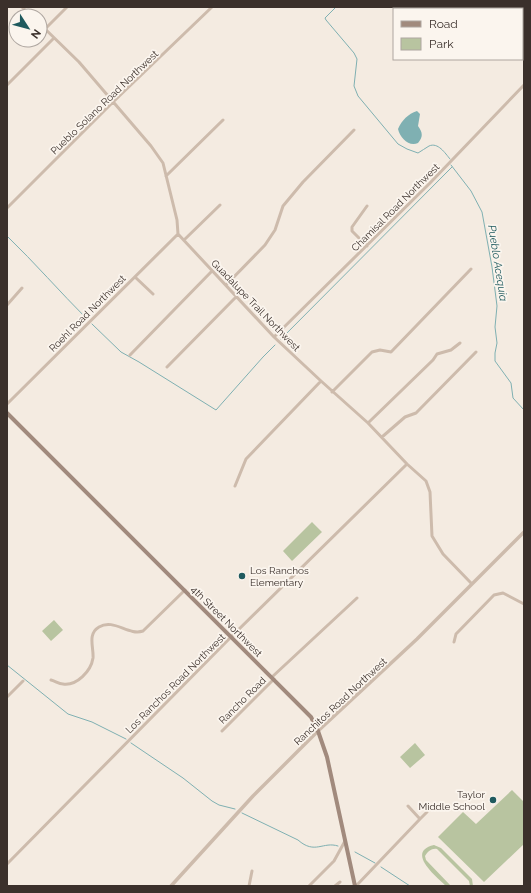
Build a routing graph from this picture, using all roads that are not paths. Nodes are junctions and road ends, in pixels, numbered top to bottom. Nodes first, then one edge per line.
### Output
1 (67, 7) edge
2 (212, 7) edge
3 (48, 26) edge
4 (48, 32) edge
5 (54, 38) junction
6 (7, 85) edge
7 (524, 85) edge
8 (113, 102) junction
9 (223, 120) dead end
10 (354, 130) dead end
11 (166, 176) junction
12 (220, 205) dead end
13 (367, 206) dead end
14 (7, 208) edge
15 (178, 234) junction
16 (184, 240) junction
17 (367, 246) junction
18 (470, 269) dead end
19 (212, 271) junction
20 (135, 277) junction
21 (226, 285) junction
22 (22, 288) dead end
23 (152, 294) dead end
24 (236, 297) junction
25 (7, 305) edge
26 (274, 337) junction
27 (460, 343) dead end
28 (476, 352) dead end
29 (130, 355) dead end
30 (167, 367) dead end
31 (321, 381) junction
32 (332, 392) junction
33 (7, 404) edge
34 (7, 413) edge
35 (368, 423) junction
36 (382, 437) junction
37 (407, 464) junction
38 (235, 486) dead end
39 (524, 532) edge
40 (472, 583) junction
41 (185, 590) junction
42 (357, 598) dead end
43 (524, 604) edge
44 (232, 637) junction
45 (454, 642) dead end
46 (273, 678) junction
47 (51, 680) dead end
48 (23, 681) dead end
49 (7, 697) edge
50 (222, 731) dead end
51 (318, 731) junction
52 (408, 806) dead end
53 (427, 812) dead end
54 (420, 819) junction
55 (345, 841) junction
56 (7, 864) edge
57 (252, 871) dead end
58 (340, 882) dead end
59 (171, 886) edge
60 (249, 886) edge
61 (309, 886) edge
62 (335, 886) edge
63 (356, 886) edge

1 - 3 street
2 - 8 street, Pueblo Solano Road Northwest
4 - 5 street
5 - 6 street
5 - 8 street
7 - 17 street, Chamisal Road Northwest
8 - 11 street
8 - 14 street, Pueblo Solano Road Northwest
9 - 11 street
10 - 21 street
11 - 15 street
12 - 16 street
13 - 17 street
15 - 16 street, Guadalupe Trail Northwest
15 - 20 street, Roehl Road Northwest
16 - 19 street, Guadalupe Trail Northwest
17 - 26 street, Chamisal Road Northwest
18 - 32 street
19 - 21 street, Guadalupe Trail Northwest
19 - 29 street
20 - 23 street
20 - 33 street, Roehl Road Northwest
21 - 24 street, Guadalupe Trail Northwest
22 - 25 street
24 - 26 street, Guadalupe Trail Northwest
24 - 30 street
26 - 31 street, Guadalupe Trail Northwest
27 - 35 street
28 - 36 street
31 - 32 street, Guadalupe Trail Northwest
31 - 38 street
32 - 35 street, Guadalupe Trail Northwest
34 - 41 main road, 4th Street Northwest
35 - 36 street, Guadalupe Trail Northwest
36 - 37 street, Guadalupe Trail Northwest
37 - 40 street, Guadalupe Trail Northwest
37 - 44 street, Los Ranchos Road Northwest
39 - 40 street, Ranchitos Road Northwest
40 - 51 street, Ranchitos Road Northwest
41 - 44 main road, 4th Street Northwest
41 - 47 street
42 - 46 street, Rancho Road
43 - 45 street
44 - 46 main road, 4th Street Northwest
44 - 56 street, Los Ranchos Road Northwest
46 - 50 street, Rancho Road
46 - 51 main road, 4th Street Northwest
48 - 49 street
51 - 55 main road, 4th Street Northwest
51 - 59 street, Ranchitos Road Northwest
52 - 54 street
53 - 54 street
54 - 63 street
55 - 61 street
55 - 63 main road, 4th Street Northwest
57 - 60 street
58 - 62 street

